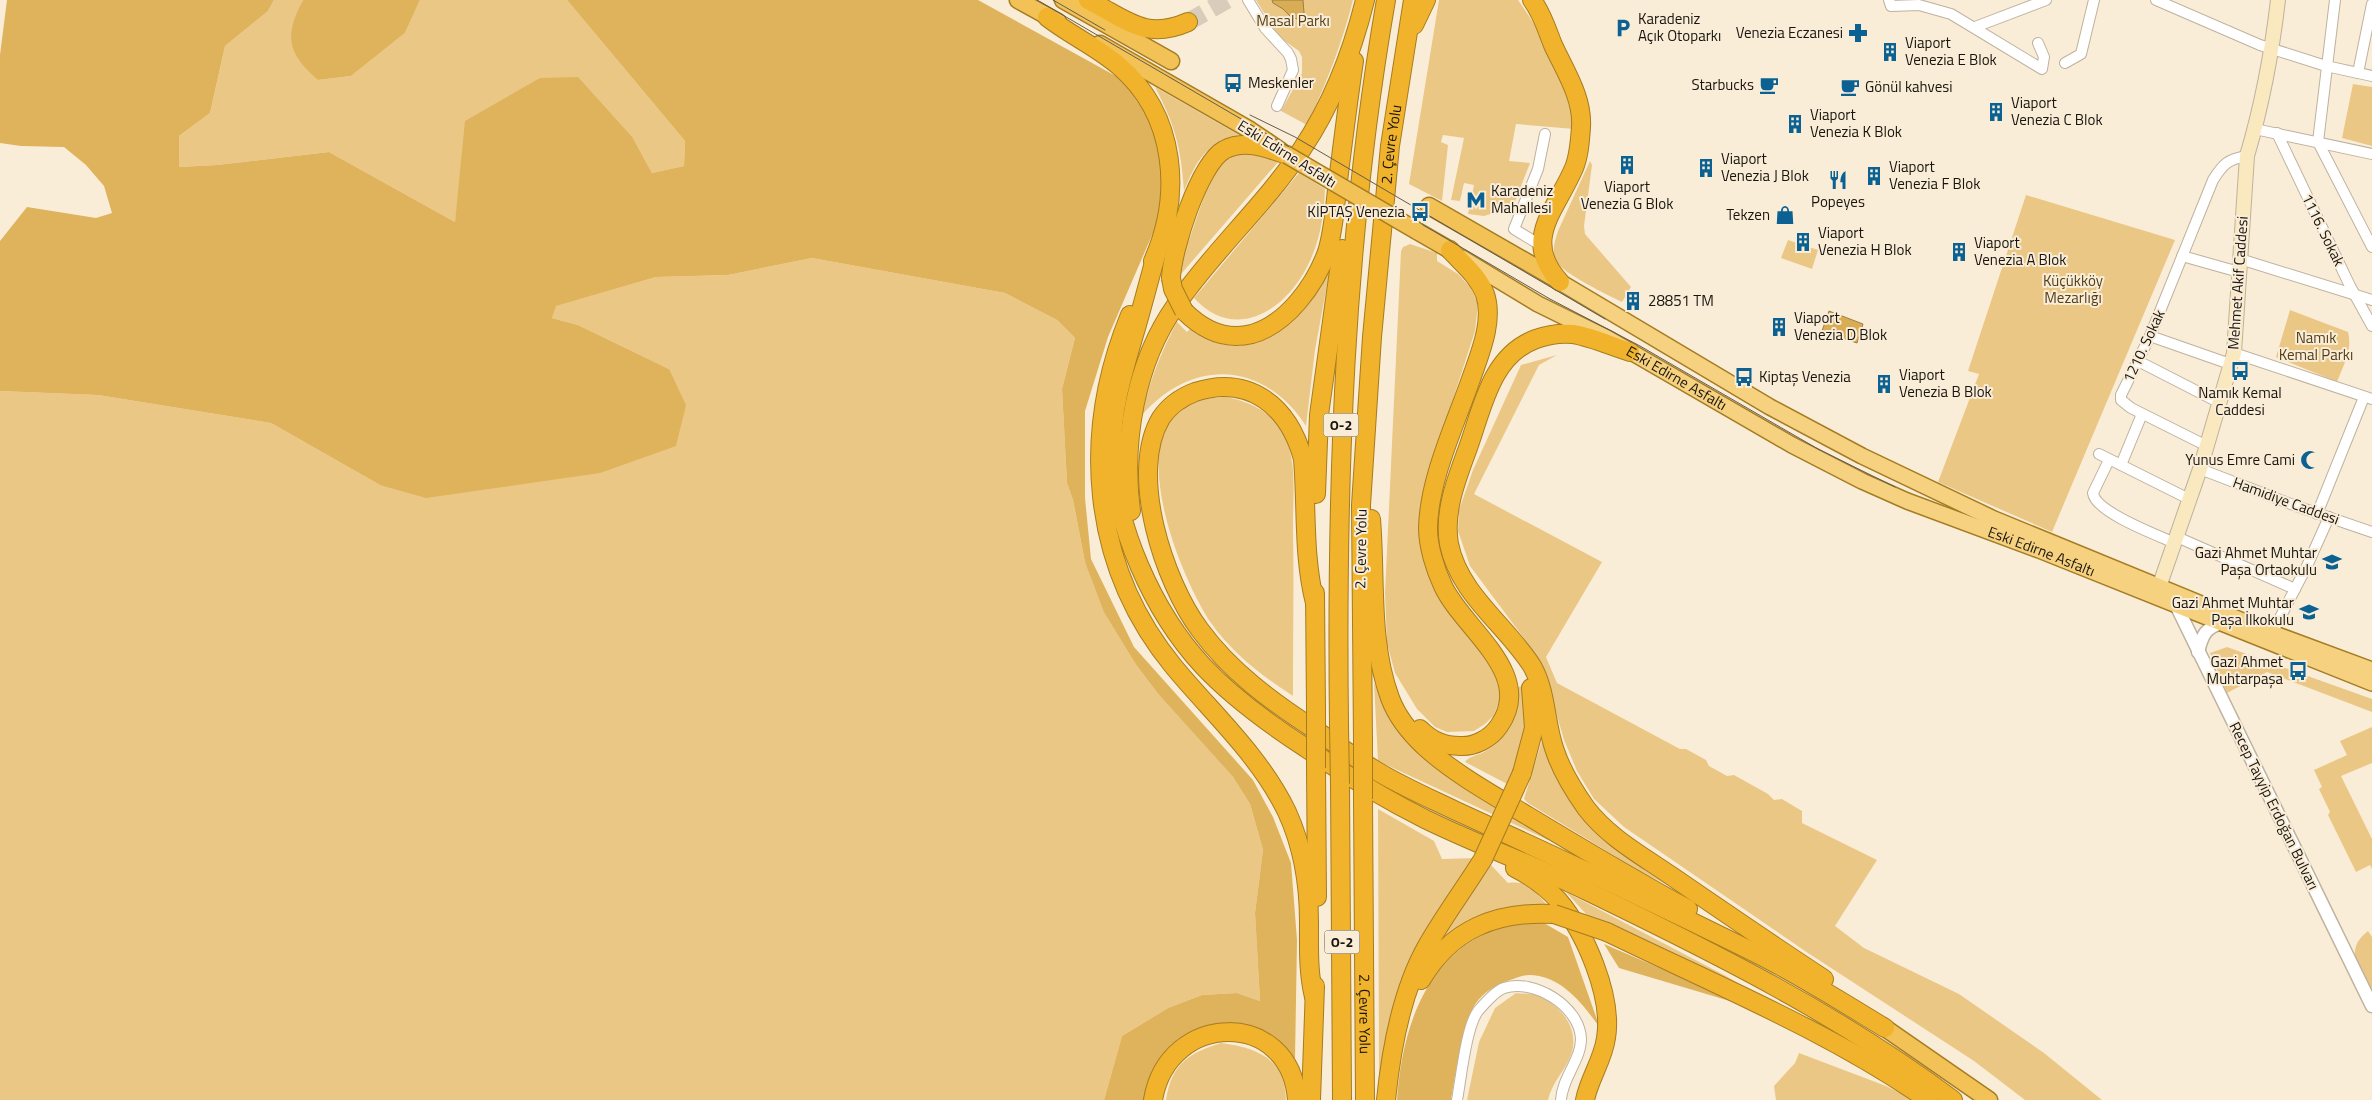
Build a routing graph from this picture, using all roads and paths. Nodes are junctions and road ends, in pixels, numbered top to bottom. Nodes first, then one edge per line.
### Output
1 (1018, 0) edge
2 (1063, 0) edge
3 (1088, 0) edge
4 (1248, 0) edge
5 (1365, 0) edge
6 (1386, 0) edge
7 (1413, 0) edge
8 (1426, 0) edge
9 (1532, 0) edge
10 (1889, 0) edge
11 (2046, 0) edge
12 (2094, 0) edge
13 (2156, 0) edge
14 (2278, 0) edge
15 (2335, 0) edge
16 (2372, 4) edge
17 (1047, 17) junction
18 (1188, 22) tunnel mouth
19 (1359, 26) junction
20 (1975, 27) junction
21 (1405, 40) junction
22 (2038, 43) dead end
23 (2271, 48) junction
24 (1171, 61) dead end
25 (2065, 63) dead end
26 (2326, 66) junction
27 (2358, 73) junction
28 (2372, 76) edge
29 (1277, 106) dead end
30 (1366, 127) junction
31 (2255, 129) junction
32 (1545, 134) dead end
33 (2277, 134) junction
34 (2318, 142) junction
35 (2372, 154) edge
36 (1287, 155) junction
37 (2248, 156) junction
38 (1429, 206) dead end
39 (1542, 246) junction
40 (2372, 247) edge
41 (1450, 250) junction
42 (1157, 252) junction
43 (2182, 256) junction
44 (2240, 266) junction
45 (1560, 282) junction
46 (2357, 295) junction
47 (2372, 300) edge
48 (2372, 326) edge
49 (2150, 336) junction
50 (1630, 352) junction
51 (2232, 358) junction
52 (2138, 362) junction
53 (2368, 398) edge
54 (2220, 403) junction
55 (2142, 414) junction
56 (2206, 446) junction
57 (2099, 454) dead end
58 (2109, 460) junction
59 (2121, 466) junction
60 (2200, 469) junction
61 (1916, 481) junction
62 (1364, 486) junction
63 (2189, 499) junction
64 (1906, 501) junction
65 (1978, 511) junction
66 (2317, 514) junction
67 (2328, 517) junction
68 (1950, 518) junction
69 (2372, 532) edge
70 (2176, 540) junction
71 (2295, 589) junction
72 (2164, 595) junction
73 (1155, 596) junction
74 (1315, 603) junction
75 (2223, 624) junction
76 (2272, 632) junction
77 (1512, 641) junction
78 (2198, 652) junction
79 (2372, 670) edge
80 (1386, 682) junction
81 (2372, 682) edge
82 (1463, 837) junction
83 (1769, 960) junction
84 (1314, 997) junction
85 (2372, 1006) edge
86 (1402, 1014) junction
87 (1885, 1028) junction
88 (1153, 1100) edge
89 (1297, 1100) edge
90 (1311, 1100) edge
91 (1342, 1100) edge
92 (1365, 1100) edge
93 (1386, 1100) edge
94 (1457, 1100) edge
95 (1560, 1100) edge
96 (1585, 1100) edge
97 (1928, 1100) edge
98 (1953, 1100) edge
99 (1989, 1100) edge

1 - 17 highway, Eski Edirne Asfaltı
2 - 24 highway
3 - 18 highway
4 - 29 street
5 - 19 highway
6 - 30 highway, 2. Çevre Yolu / O-2
7 - 21 highway, 2. Çevre Yolu / O-2
8 - 21 highway
9 - 39 highway
10 - 20 street
11 - 20 street
12 - 25 street
13 - 23 street
14 - 23 main road, Mehmet Akif Caddesi
15 - 26 street
16 - 27 street
17 - 36 highway, Eski Edirne Asfaltı
17 - 42 highway
19 - 36 highway, bridge
19 - 73 highway
20 - 22 street
21 - 62 highway, 2. Çevre Yolu / O-2
23 - 26 street
23 - 31 main road, Mehmet Akif Caddesi
26 - 27 street
26 - 34 street
27 - 28 street
30 - 74 highway
30 - 91 highway, 2. Çevre Yolu / O-2, bridge
31 - 33 street
31 - 37 main road, Mehmet Akif Caddesi
32 - 39 street
33 - 34 street
33 - 46 street, 1116. Sokak
34 - 35 street
34 - 40 street
36 - 41 highway, Eski Edirne Asfaltı, bridge
37 - 43 street, 1210. Sokak
37 - 44 main road, Mehmet Akif Caddesi
38 - 45 highway, Eski Edirne Asfaltı
39 - 45 highway
41 - 50 main road, Eski Edirne Asfaltı
41 - 80 highway
42 - 73 highway
42 - 84 highway
43 - 44 street
43 - 49 street, 1210. Sokak
44 - 46 street
44 - 51 main road, Mehmet Akif Caddesi
45 - 61 main road, Eski Edirne Asfaltı
46 - 47 street
46 - 48 street, 1116. Sokak
49 - 51 street
49 - 52 street, 1210. Sokak
50 - 64 main road, Eski Edirne Asfaltı
50 - 77 highway
51 - 53 street
51 - 54 main road, Mehmet Akif Caddesi
52 - 54 street
52 - 55 street, 1210. Sokak
53 - 66 street
54 - 56 main road, Mehmet Akif Caddesi
55 - 56 street, 1210. Sokak
55 - 59 street
56 - 60 main road, Mehmet Akif Caddesi
57 - 58 street
58 - 59 street
58 - 70 street
59 - 63 street
60 - 63 main road, Mehmet Akif Caddesi
60 - 66 street, Hamidiye Caddesi
61 - 64 main road
61 - 65 main road, Eski Edirne Asfaltı
62 - 80 highway
62 - 92 highway, 2. Çevre Yolu / O-2, bridge
63 - 70 main road, Mehmet Akif Caddesi
64 - 68 main road, Eski Edirne Asfaltı
65 - 68 main road
65 - 72 main road, Eski Edirne Asfaltı
66 - 67 street, Hamidiye Caddesi
67 - 69 street, Hamidiye Caddesi
67 - 71 street
68 - 72 main road, Eski Edirne Asfaltı
70 - 71 street
70 - 72 main road, Mehmet Akif Caddesi
71 - 76 street
72 - 75 main road, Eski Edirne Asfaltı
72 - 76 main road, Eski Edirne Asfaltı
72 - 78 street, Recep Tayyip Erdoğan Bulvarı
73 - 82 highway
74 - 83 highway
74 - 84 highway, bridge
75 - 78 street
75 - 81 main road, Eski Edirne Asfaltı
76 - 79 main road, Eski Edirne Asfaltı
77 - 86 highway, bridge
77 - 87 highway
78 - 85 street, Recep Tayyip Erdoğan Bulvarı
80 - 83 highway
82 - 96 highway
82 - 98 highway
83 - 87 highway
84 - 90 highway
86 - 93 highway
86 - 97 highway, bridge
87 - 99 highway
88 - 89 highway
94 - 95 street

